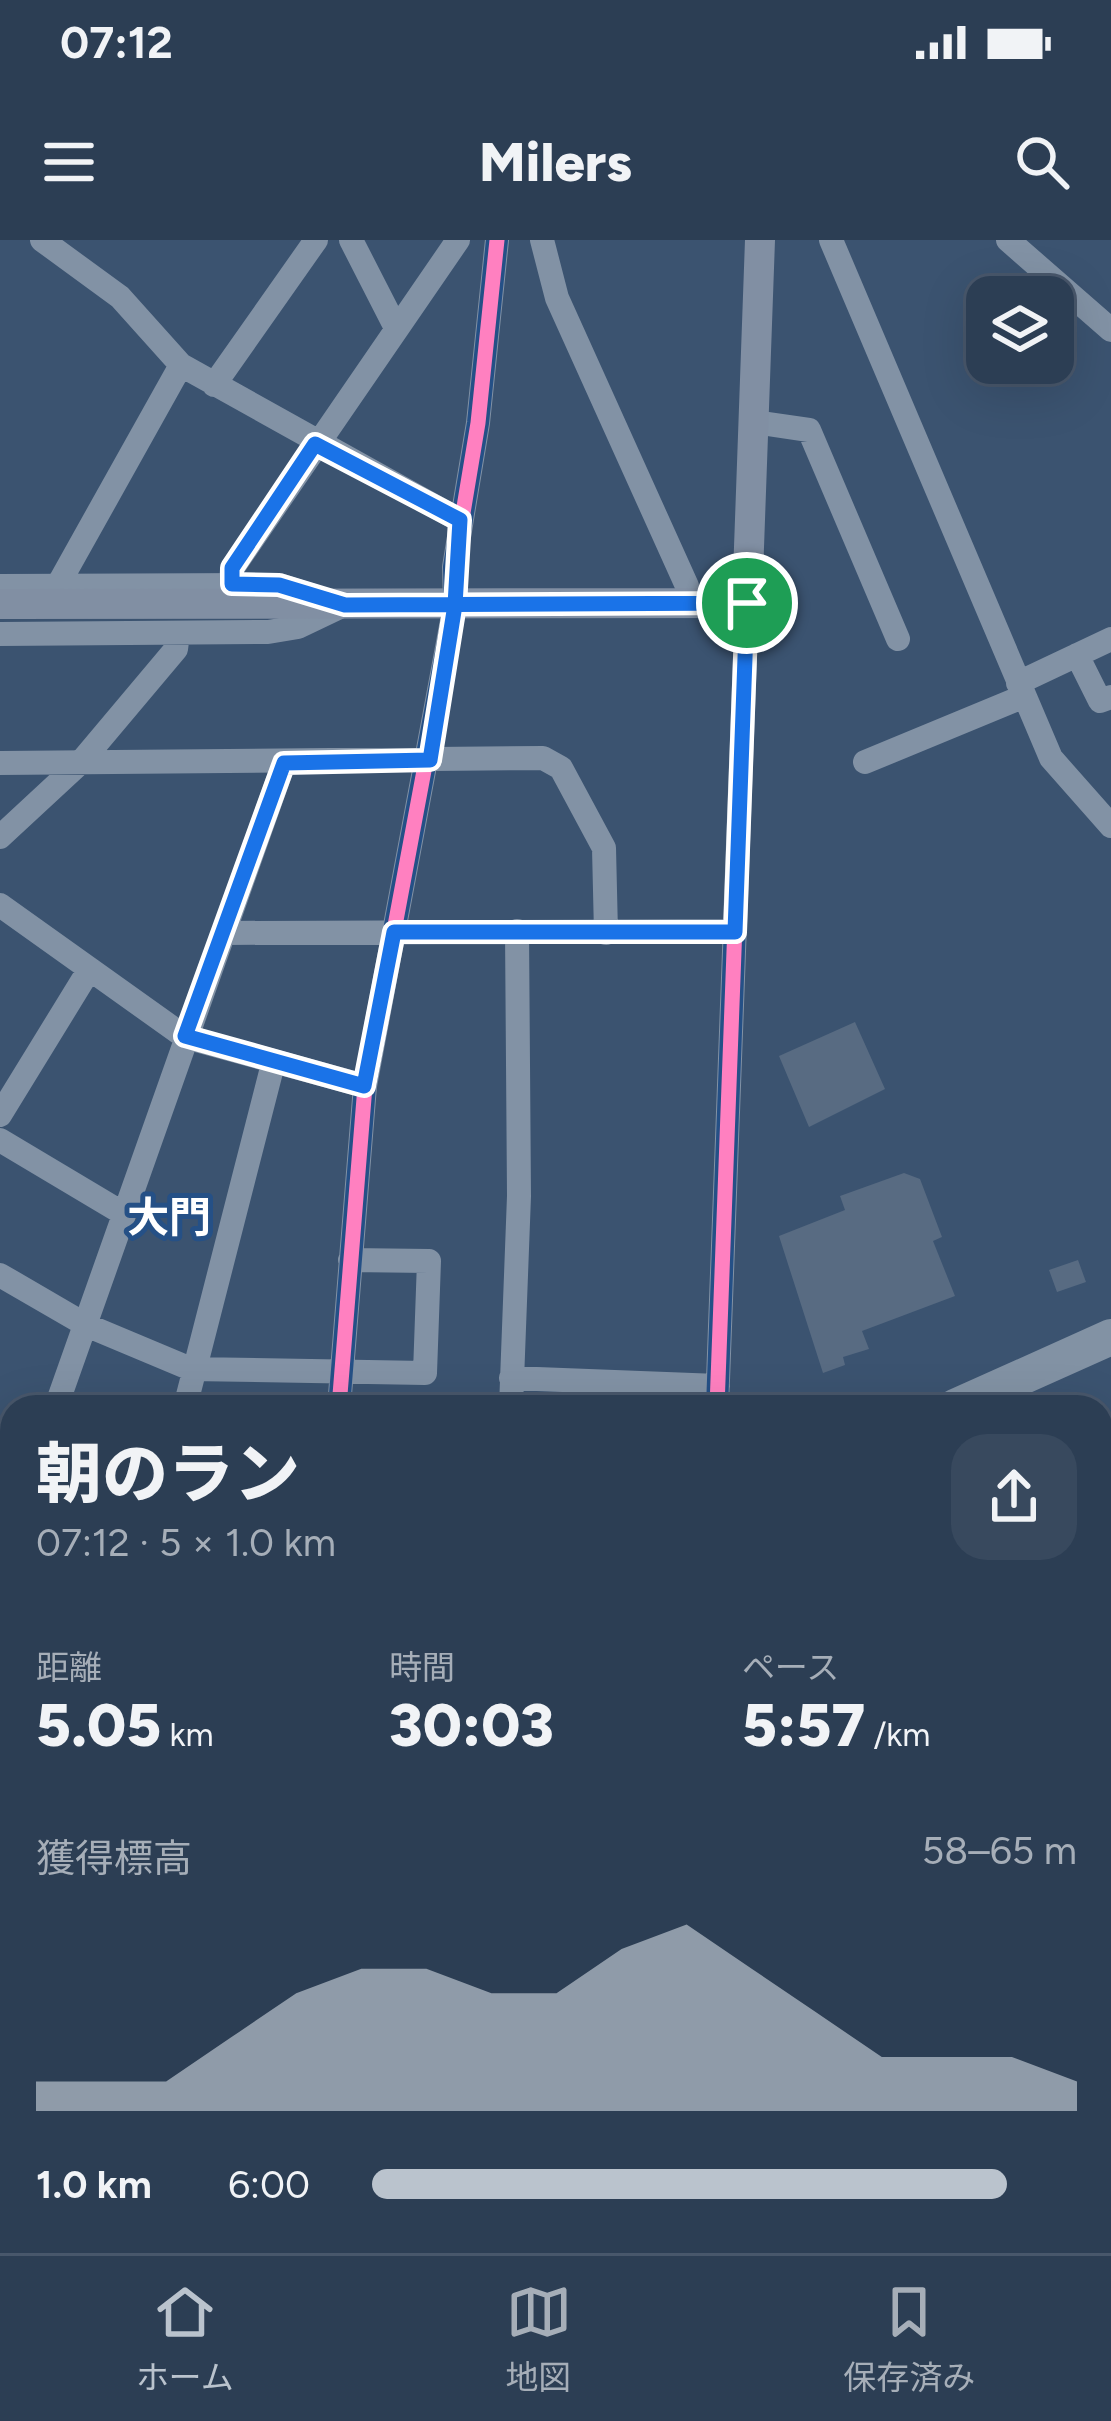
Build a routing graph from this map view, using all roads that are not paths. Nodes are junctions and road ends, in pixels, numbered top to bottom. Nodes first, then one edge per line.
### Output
1 (42, 240) edge
2 (316, 240) edge
3 (351, 240) edge
4 (458, 240) edge
5 (497, 240) edge
6 (542, 240) edge
7 (760, 240) edge
8 (831, 240) edge
9 (1008, 240) edge
10 (394, 326) junction
11 (1111, 330) edge
12 (182, 365) junction
13 (214, 385) junction
14 (754, 422) junction
15 (315, 444) junction
16 (460, 520) junction
17 (232, 584) junction
18 (0, 586) edge
19 (58, 586) junction
20 (687, 586) dead end
21 (747, 603) junction
22 (0, 604) edge
23 (345, 605) junction
24 (455, 605) junction
25 (178, 633) junction
26 (0, 634) edge
27 (898, 639) dead end
28 (1111, 639) edge
29 (1077, 655) junction
30 (1020, 690) junction
31 (1111, 697) edge
32 (430, 760) junction
33 (81, 762) junction
34 (865, 762) dead end
35 (0, 763) edge
36 (284, 763) junction
37 (1111, 826) edge
38 (0, 837) edge
39 (0, 905) edge
40 (517, 931) junction
41 (394, 932) junction
42 (606, 932) junction
43 (735, 932) junction
44 (224, 933) junction
45 (89, 970) junction
46 (185, 1036) junction
47 (273, 1064) junction
48 (364, 1086) junction
49 (0, 1115) edge
50 (0, 1140) edge
51 (124, 1214) junction
52 (350, 1261) junction
53 (0, 1275) edge
54 (86, 1325) junction
55 (1111, 1336) edge
56 (191, 1370) junction
57 (340, 1372) junction
58 (511, 1378) junction
59 (60, 1395) edge
60 (187, 1395) edge
61 (339, 1395) edge
62 (511, 1395) edge
63 (632, 1395) edge
64 (717, 1395) edge
65 (981, 1395) edge

1 - 12 street
2 - 13 street
3 - 10 street
4 - 10 street
5 - 16 street
6 - 20 street
7 - 14 main road
8 - 30 street
9 - 11 street
10 - 15 street
12 - 13 street
12 - 19 street
13 - 15 street
14 - 21 main road
14 - 27 street
15 - 16 street
15 - 17 street
16 - 24 street
17 - 19 street
17 - 23 street
18 - 19 street
21 - 24 main road
21 - 43 street
22 - 23 main road
23 - 24 main road
23 - 25 street
24 - 32 street
25 - 26 street
25 - 33 street
28 - 29 street
29 - 30 street
29 - 31 street
30 - 34 street
30 - 37 street
32 - 36 street
32 - 41 street
32 - 42 street
33 - 35 street
33 - 36 street
33 - 38 street
36 - 44 street
39 - 45 street
40 - 41 street
40 - 42 street
40 - 58 street
41 - 44 street
41 - 48 street
42 - 43 street
43 - 64 street
44 - 46 street
45 - 46 street
45 - 49 street
46 - 47 street
46 - 51 street
47 - 48 street
47 - 56 street
48 - 52 street
50 - 51 street
51 - 54 street
52 - 57 street
52 - 57 street
53 - 54 street
54 - 56 street
54 - 59 street
55 - 65 highway
56 - 57 street
56 - 60 street
57 - 61 street
58 - 62 street
58 - 63 street

